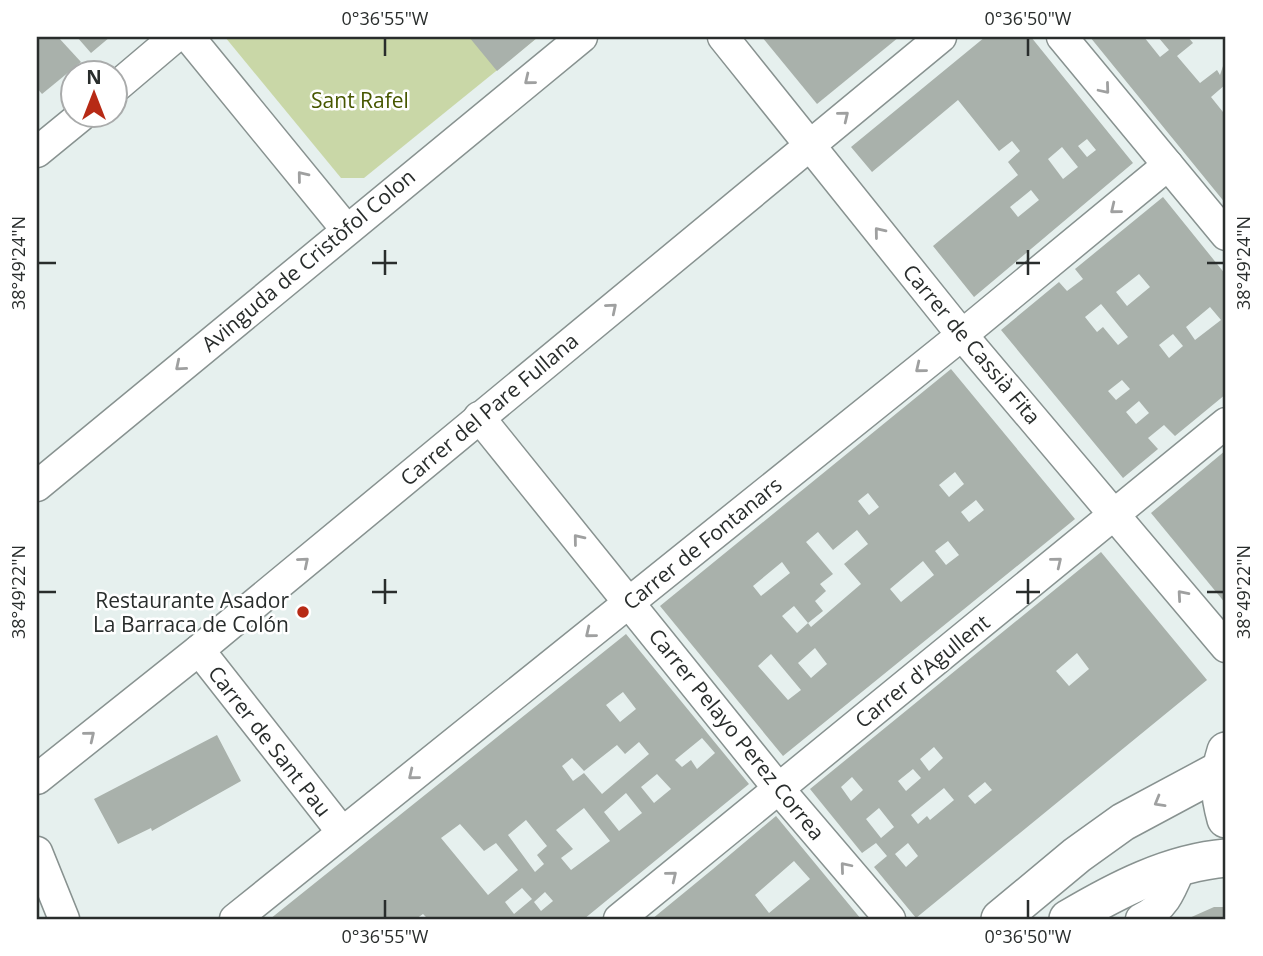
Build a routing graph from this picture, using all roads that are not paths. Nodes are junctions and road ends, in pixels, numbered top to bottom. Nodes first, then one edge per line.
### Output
1 (176, 37) edge
2 (189, 37) edge
3 (582, 37) edge
4 (723, 37) edge
5 (941, 37) edge
6 (1062, 37) edge
7 (130, 75) edge
8 (64, 130) edge
9 (810, 144) junction
10 (37, 152) edge
11 (1168, 165) junction
12 (345, 229) junction
13 (1226, 235) edge
14 (962, 335) junction
15 (479, 417) junction
16 (1226, 423) edge
17 (37, 486) edge
18 (1114, 516) junction
19 (629, 601) junction
20 (1226, 647) edge
21 (199, 650) junction
22 (1223, 760) edge
23 (37, 779) edge
24 (778, 788) junction
25 (1226, 819) edge
26 (342, 832) junction
27 (37, 852) edge
28 (1226, 858) edge
29 (1181, 866) junction
30 (64, 919) edge
31 (235, 919) edge
32 (619, 919) edge
33 (890, 919) edge
34 (1000, 919) edge
35 (1068, 919) edge
36 (1141, 919) edge

1 - 7 street
12 -> 2 street
3 -> 12 street, Avinguda de Cristòfol Colon
4 - 9 street, Carrer de Cassià Fita
9 -> 5 street, Carrer del Pare Fullana
6 -> 11 street
8 - 10 street
14 -> 9 street, Carrer de Cassià Fita
15 -> 9 street, Carrer del Pare Fullana
11 - 13 street
11 -> 14 street, Carrer de Fontanars
12 -> 17 street, Avinguda de Cristòfol Colon
14 - 18 street, Carrer de Cassià Fita
14 -> 19 street, Carrer de Fontanars
19 -> 15 street, Carrer Pelayo Perez Correa
21 -> 15 street, Carrer del Pare Fullana
16 - 18 street, Carrer d'Agullent
20 -> 18 street, Carrer de Cassià Fita
24 -> 18 street, Carrer d'Agullent
19 - 24 street, Carrer Pelayo Perez Correa
19 -> 26 street, Carrer de Fontanars
23 -> 21 street, Carrer del Pare Fullana
21 - 26 street, Carrer de Sant Pau
22 - 25 street
22 -> 34 street
32 -> 24 street, Carrer d'Agullent
33 -> 24 street, Carrer Pelayo Perez Correa
26 - 31 street, Carrer de Fontanars
27 - 30 street
28 - 29 street
29 - 35 street
29 - 36 street

